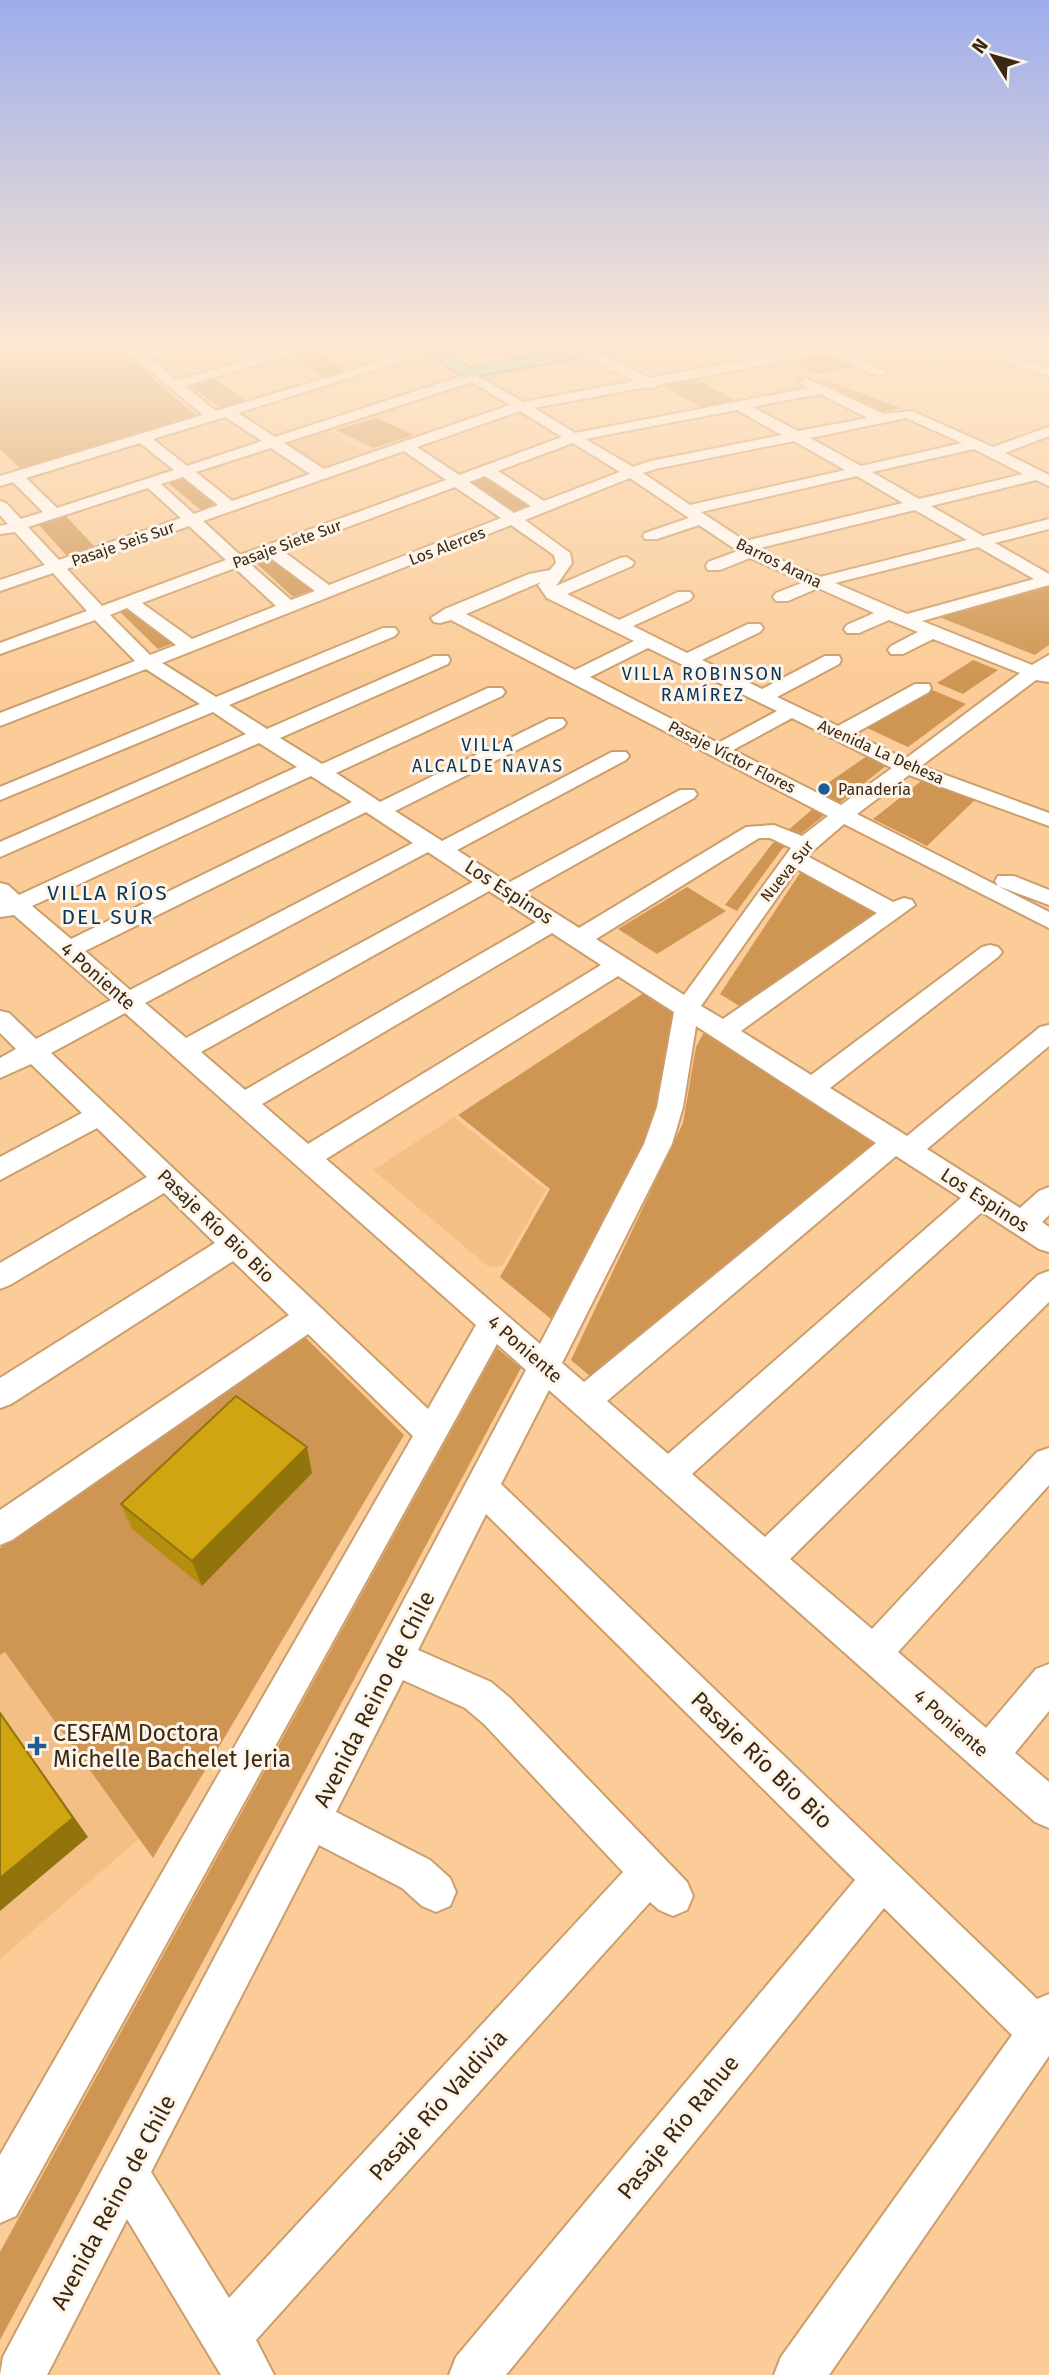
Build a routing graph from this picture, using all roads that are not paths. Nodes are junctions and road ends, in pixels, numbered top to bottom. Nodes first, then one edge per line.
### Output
1 (87, 455) edge
2 (165, 455) edge
3 (238, 455) edge
4 (291, 455) edge
5 (380, 455) edge
6 (419, 455) edge
7 (528, 455) edge
8 (603, 455) edge
9 (702, 455) edge
10 (829, 455) edge
11 (929, 455) edge
12 (999, 455) edge
13 (486, 470) junction
14 (858, 471) junction
15 (187, 472) junction
16 (632, 472) junction
17 (322, 475) junction
18 (16, 476) junction
19 (1043, 478) edge
20 (0, 481) edge
21 (456, 481) junction
22 (151, 483) junction
23 (917, 505) junction
24 (0, 506) edge
25 (230, 507) junction
26 (544, 508) junction
27 (54, 514) junction
28 (695, 514) junction
29 (192, 520) junction
30 (511, 521) junction
31 (1049, 524) edge
32 (19, 526) junction
33 (0, 532) edge
34 (651, 536) dead end
35 (980, 541) junction
36 (271, 550) junction
37 (746, 550) junction
38 (238, 562) junction
39 (626, 562) dead end
40 (714, 566) dead end
41 (57, 567) junction
42 (554, 574) junction
43 (1048, 580) edge
44 (819, 582) junction
45 (0, 586) edge
46 (328, 592) junction
47 (554, 594) junction
48 (684, 596) dead end
49 (782, 597) dead end
50 (130, 602) junction
51 (289, 608) junction
52 (99, 613) junction
53 (889, 613) junction
54 (908, 621) junction
55 (618, 626) junction
56 (754, 628) dead end
57 (853, 629) dead end
58 (388, 632) dead end
59 (932, 632) junction
60 (648, 641) junction
61 (190, 646) junction
62 (0, 649) edge
63 (897, 650) dead end
64 (441, 660) dead end
65 (687, 660) junction
66 (832, 660) dead end
67 (149, 662) junction
68 (1044, 670) edge
69 (575, 677) junction
70 (922, 688) dead end
71 (495, 692) dead end
72 (762, 697) junction
73 (216, 704) junction
74 (791, 711) junction
75 (0, 720) edge
76 (556, 723) dead end
77 (839, 734) junction
78 (264, 735) junction
79 (719, 750) junction
80 (620, 757) dead end
81 (906, 767) junction
82 (318, 770) junction
83 (0, 794) edge
84 (687, 794) dead end
85 (375, 806) junction
86 (843, 814) junction
87 (1049, 820) edge
88 (437, 846) junction
89 (0, 850) edge
90 (799, 852) junction
91 (930, 859) junction
92 (500, 886) junction
93 (1049, 898) edge
94 (6, 903) edge
95 (1049, 921) edge
96 (554, 922) junction
97 (580, 938) junction
98 (68, 950) junction
99 (990, 952) dead end
100 (620, 964) junction
101 (128, 1002) junction
102 (687, 1008) junction
103 (0, 1019) edge
104 (723, 1031) junction
105 (1049, 1033) edge
106 (33, 1051) junction
107 (183, 1051) junction
108 (0, 1069) edge
109 (812, 1088) junction
110 (243, 1102) junction
111 (100, 1115) junction
112 (902, 1146) junction
113 (307, 1158) junction
114 (0, 1170) edge
115 (166, 1178) junction
116 (981, 1197) junction
117 (1049, 1198) edge
118 (1022, 1223) junction
119 (1049, 1241) edge
120 (235, 1245) junction
121 (0, 1277) edge
122 (1049, 1283) edge
123 (310, 1317) junction
124 (494, 1322) junction
125 (545, 1367) junction
126 (0, 1395) edge
127 (584, 1401) junction
128 (431, 1433) junction
129 (1049, 1462) edge
130 (668, 1475) junction
131 (483, 1488) junction
132 (0, 1530) edge
133 (765, 1560) junction
134 (873, 1654) junction
135 (395, 1658) junction
136 (1049, 1682) edge
137 (988, 1755) junction
138 (1049, 1808) edge
139 (311, 1820) junction
140 (883, 1878) junction
141 (436, 1892) dead end
142 (1045, 2024) edge
143 (127, 2176) junction
144 (0, 2200) edge
145 (238, 2356) edge
146 (22, 2375) edge
147 (474, 2375) edge
148 (799, 2375) edge

1 - 18 street
2 - 15 street
3 - 15 street
4 - 17 street
5 - 17 street, Pasaje Seis Sur
6 - 21 street
7 - 13 street, Pasaje Siete Sur
8 - 16 street, Barros Arana
9 - 16 street, Los Alerces
10 - 14 street
11 - 14 street
12 - 19 street
13 - 21 street, Pasaje Siete Sur
13 - 26 street
14 - 23 street
14 - 28 street
15 - 22 street
15 - 25 street
16 - 26 street, Los Alerces
16 - 28 street, Barros Arana
17 - 25 street, Pasaje Seis Sur
18 - 20 street
18 - 27 street
19 - 23 street
21 - 30 street
21 - 36 street, Pasaje Siete Sur
22 - 27 street
22 - 29 street
23 - 35 street
23 - 37 street
24 - 32 street, Los Espinos
25 - 29 street, Pasaje Seis Sur
26 - 30 street, Los Alerces
27 - 32 street
28 - 34 street
28 - 37 street, Barros Arana
29 - 38 street
29 - 41 street, Pasaje Seis Sur
30 - 42 street
30 - 46 street, Los Alerces
31 - 35 street
32 - 33 street
32 - 41 street, Los Espinos
35 - 43 street
35 - 44 street
36 - 38 street, Pasaje Siete Sur
36 - 46 street
37 - 40 street
37 - 44 street, Barros Arana
38 - 50 street, Pasaje Siete Sur
38 - 51 street
39 - 47 street
41 - 45 street, Pasaje Seis Sur
41 - 52 street, Los Espinos
42 - 47 street
42 - 69 street, Pasaje Víctor Flores
43 - 54 street
44 - 49 street
44 - 53 street, Barros Arana
46 - 51 street, Los Alerces
47 - 55 street, Avenida La Dehesa
48 - 55 street
50 - 52 street, Pasaje Siete Sur
50 - 61 street
51 - 61 street, Los Alerces
52 - 62 street, Pasaje Siete Sur
52 - 67 street, Los Espinos
53 - 54 street, Barros Arana
53 - 57 street
54 - 59 street, Barros Arana
55 - 60 street, Avenida La Dehesa
56 - 65 street
58 - 73 street
59 - 63 street
59 - 68 street, Barros Arana
60 - 65 street, Avenida La Dehesa
60 - 69 street
61 - 67 street, Los Alerces
64 - 78 street
65 - 72 street, Avenida La Dehesa
66 - 72 street
67 - 73 street, Los Espinos
67 - 75 street, Los Alerces
68 - 81 street, Nueva Sur
69 - 79 street, Pasaje Víctor Flores
70 - 77 street
71 - 82 street
72 - 74 street, Avenida La Dehesa
73 - 78 street, Los Espinos
73 - 83 street
74 - 77 street, Avenida La Dehesa
74 - 79 street
76 - 85 street
77 - 81 street, Avenida La Dehesa
78 - 82 street, Los Espinos
78 - 89 street
79 - 86 street, Pasaje Víctor Flores
80 - 88 street
81 - 86 street, Nueva Sur
81 - 87 street, Avenida La Dehesa
82 - 85 street, Los Espinos
82 - 94 street
84 - 92 street
85 - 88 street, Los Espinos
85 - 98 street
86 - 90 street, Nueva Sur
86 - 91 street, Pasaje Víctor Flores
88 - 92 street, Los Espinos
88 - 101 street
90 - 97 street
90 - 102 street, Nueva Sur
90 - 104 street
91 - 93 street
91 - 95 street, Pasaje Víctor Flores
92 - 96 street, Los Espinos
92 - 107 street
94 - 98 street, 4 Poniente
96 - 97 street, Los Espinos
96 - 110 street
97 - 100 street, Los Espinos
98 - 101 street, 4 Poniente
99 - 109 street
100 - 102 street, Los Espinos
100 - 113 street
101 - 106 street
101 - 107 street, 4 Poniente
102 - 104 street, Los Espinos
102 - 125 street, Avenida Reino de Chile
103 - 106 street, Pasaje Río Bio Bio
104 - 109 street, Los Espinos
105 - 112 street
106 - 108 street
106 - 111 street, Pasaje Río Bio Bio
107 - 110 street, 4 Poniente
109 - 112 street, Los Espinos
110 - 113 street, 4 Poniente
111 - 114 street
111 - 115 street, Pasaje Río Bio Bio
112 - 116 street, Los Espinos
112 - 127 street
113 - 124 street, 4 Poniente
115 - 120 street, Pasaje Río Bio Bio
115 - 121 street
116 - 118 street, Los Espinos
116 - 130 street
117 - 118 street
118 - 119 street, Los Espinos
120 - 123 street, Pasaje Río Bio Bio
120 - 126 street
122 - 133 street
123 - 128 street, Pasaje Río Bio Bio
123 - 132 street
124 - 125 street, 4 Poniente
124 - 128 street
125 - 127 street, 4 Poniente
125 - 131 street, Avenida Reino de Chile
127 - 130 street, 4 Poniente
128 - 144 street
129 - 134 street
130 - 133 street, 4 Poniente
131 - 135 street, Avenida Reino de Chile
131 - 140 street, Pasaje Río Bio Bio
133 - 134 street, 4 Poniente
134 - 137 street, 4 Poniente
135 - 139 street, Avenida Reino de Chile
135 - 145 street, Pasaje Río Valdivia
136 - 137 street
137 - 138 street, 4 Poniente
139 - 141 street
139 - 143 street, Avenida Reino de Chile
140 - 142 street, Pasaje Río Bio Bio
140 - 147 street, Pasaje Río Rahue
142 - 148 street
143 - 145 street
143 - 146 street, Avenida Reino de Chile

